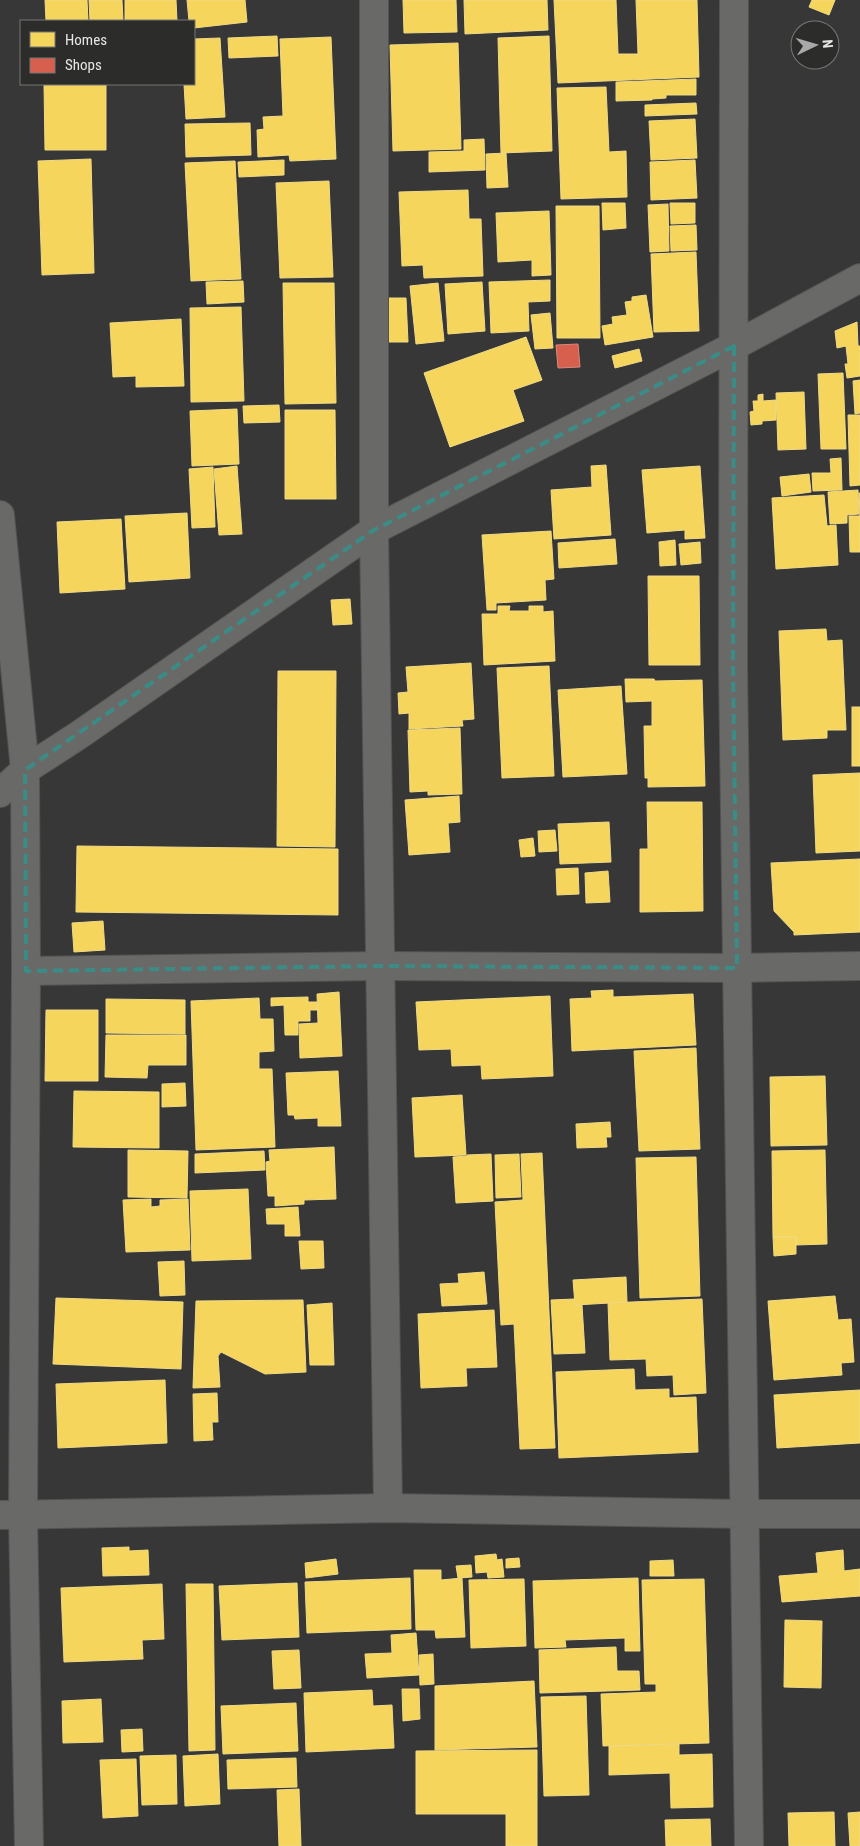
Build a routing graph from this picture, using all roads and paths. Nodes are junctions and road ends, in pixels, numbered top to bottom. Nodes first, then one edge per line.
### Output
1 (374, 0) edge
2 (734, 0) edge
3 (860, 278) edge
4 (734, 346) junction
5 (0, 515) edge
6 (374, 530) junction
7 (25, 770) junction
8 (0, 793) edge
9 (381, 966) junction
10 (860, 966) edge
11 (737, 968) junction
12 (26, 971) junction
13 (388, 1508) junction
14 (743, 1514) junction
15 (860, 1514) edge
16 (12, 1515) edge
17 (29, 1846) edge
18 (749, 1846) edge

1 - 6 street
2 - 4 street
3 - 4 street
4 - 6 street
4 - 11 street
5 - 7 street
6 - 7 street
6 - 9 street
7 - 8 street
7 - 12 street
9 - 11 street
9 - 12 street
9 - 13 street
10 - 11 street
11 - 14 street
12 - 16 street
13 - 14 street
13 - 16 street
14 - 15 street
14 - 18 street
16 - 17 street

